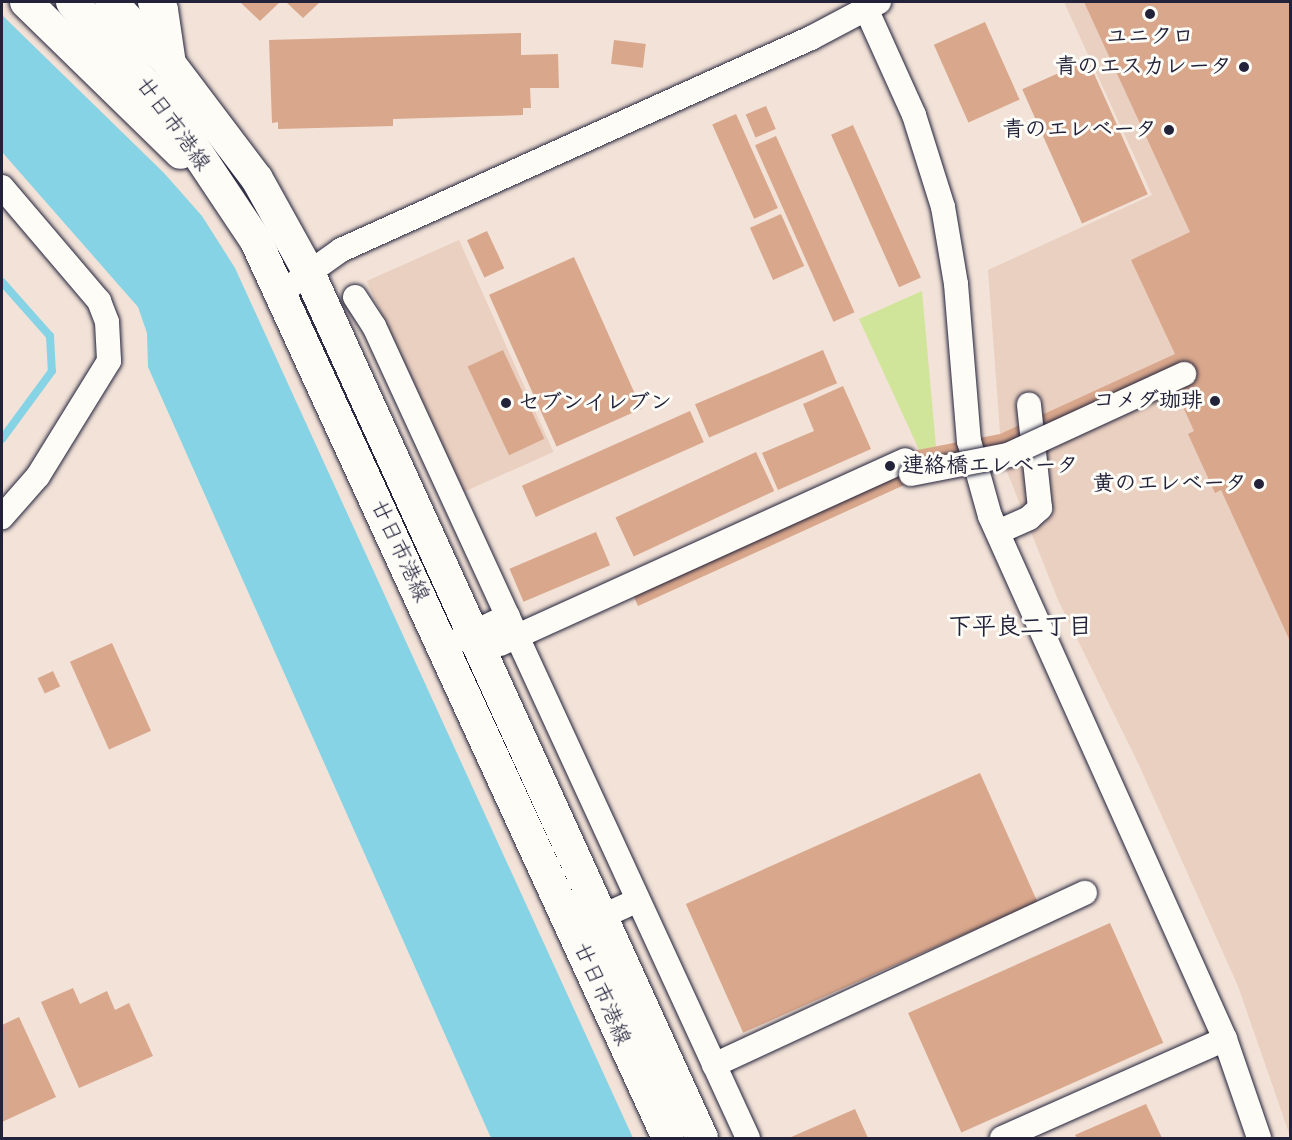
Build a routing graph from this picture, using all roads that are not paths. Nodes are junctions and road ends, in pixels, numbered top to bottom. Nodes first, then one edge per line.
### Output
1 (26, 2) edge
2 (72, 2) edge
3 (111, 2) edge
4 (153, 2) edge
5 (870, 4) edge
6 (170, 64) junction
7 (2, 188) edge
8 (224, 196) junction
9 (308, 271) junction
10 (282, 292) junction
11 (355, 297) dead end
12 (1181, 367) dead end
13 (1029, 405) dead end
14 (2, 517) edge
15 (998, 532) junction
16 (496, 641) junction
17 (1085, 893) dead end
18 (638, 900) junction
19 (601, 917) junction
20 (573, 930) junction
21 (1225, 1039) junction
22 (714, 1065) junction
23 (668, 1138) edge
24 (702, 1138) edge
25 (748, 1138) edge
26 (1002, 1138) edge
27 (1259, 1138) edge

1 - 8 main road
2 - 8 main road, 廿日市港線
3 - 6 main road, 廿日市港線
4 - 6 main road
5 - 9 street
5 - 15 street
6 - 9 main road, 廿日市港線
7 - 14 street
8 - 10 main road, 廿日市港線
9 - 10 street
9 - 16 main road, 廿日市港線
10 - 16 main road, 廿日市港線
11 - 16 street
12 - 16 street, bridge
13 - 15 street
15 - 21 street
16 - 18 street
16 - 19 main road, 廿日市港線
16 - 20 main road, 廿日市港線
17 - 22 street
18 - 19 street
18 - 22 street
19 - 20 street
19 - 24 main road, 廿日市港線
20 - 23 main road, 廿日市港線
21 - 26 street
21 - 27 street
22 - 25 street

